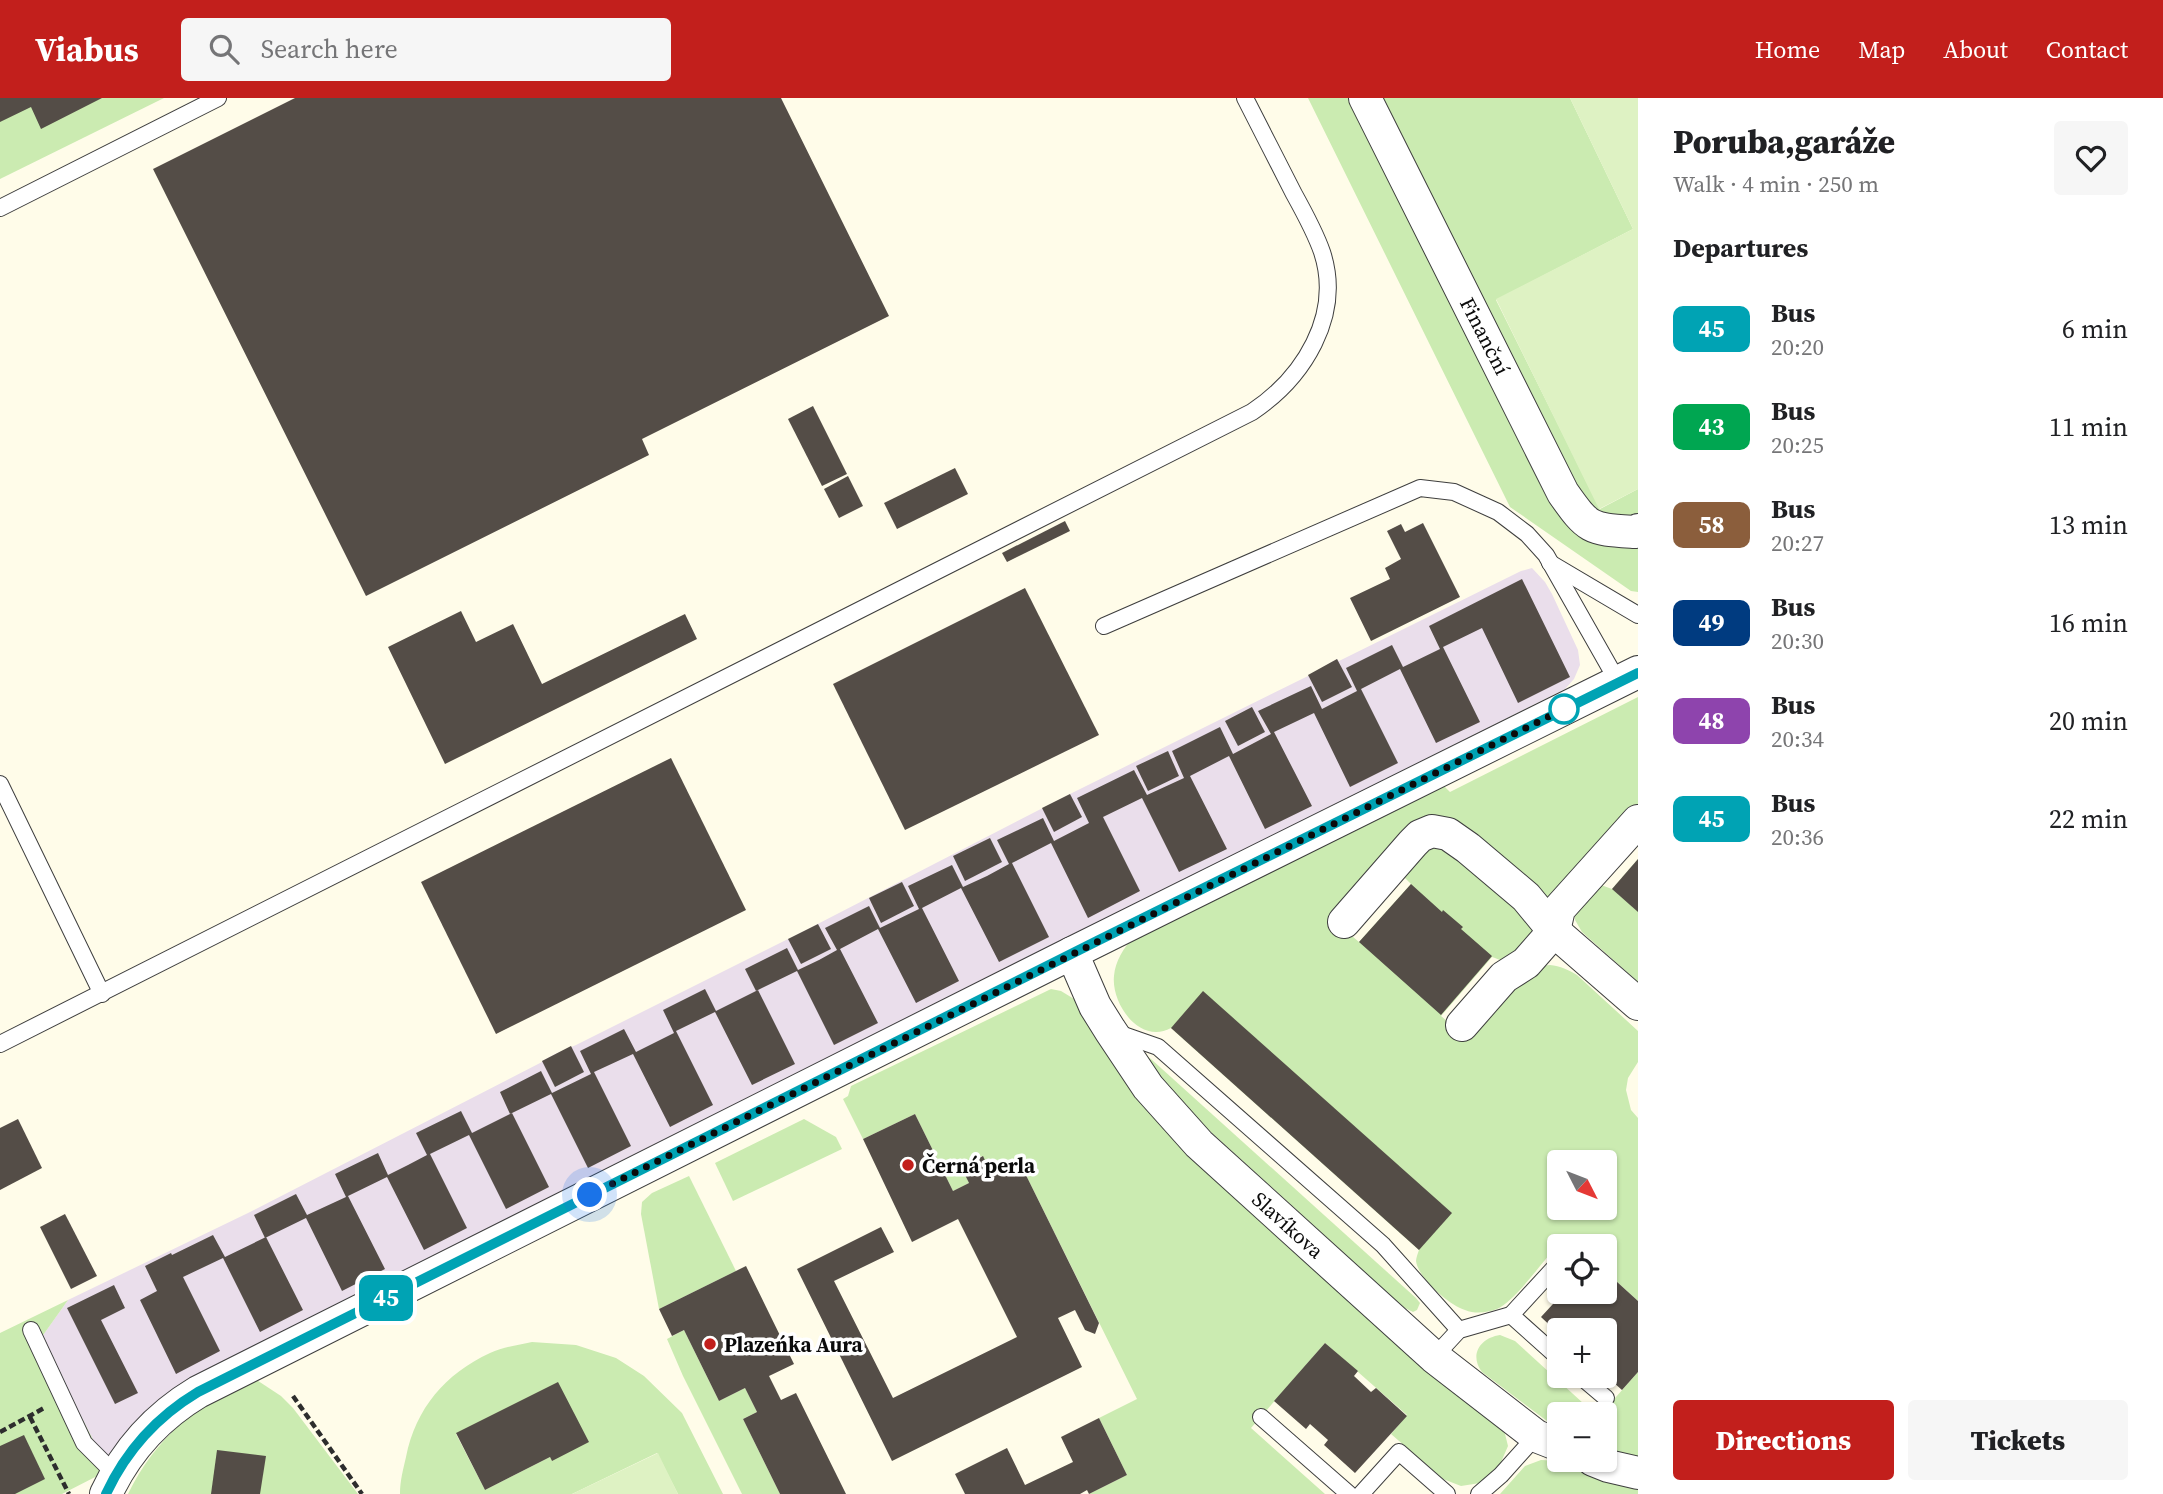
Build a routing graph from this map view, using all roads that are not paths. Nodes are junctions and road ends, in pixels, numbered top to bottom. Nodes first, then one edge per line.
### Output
1 (218, 98) edge
2 (1245, 98) edge
3 (1365, 98) edge
4 (0, 208) edge
5 (1638, 530) edge
6 (1550, 563) junction
7 (1638, 615) edge
8 (1104, 626) dead end
9 (1628, 677) edge
10 (0, 784) edge
11 (1638, 821) edge
12 (1344, 922) dead end
13 (1554, 931) junction
14 (1072, 953) junction
15 (102, 994) junction
16 (1638, 1004) edge
17 (1462, 1025) dead end
18 (1110, 1030) junction
19 (0, 1044) edge
20 (1547, 1276) edge
21 (1511, 1315) junction
22 (1459, 1330) junction
23 (31, 1331) dead end
24 (1547, 1347) edge
25 (1434, 1357) junction
26 (1594, 1388) edge
27 (1606, 1398) dead end
28 (1261, 1417) dead end
29 (1547, 1440) edge
30 (1547, 1442) edge
31 (1617, 1468) edge
32 (1638, 1473) edge
33 (111, 1484) edge
34 (1349, 1494) edge
35 (1361, 1494) edge
36 (1447, 1494) edge
37 (1479, 1494) edge

1 - 4 lane
2 - 15 lane
3 - 5 street, Finanční
6 - 7 lane
6 - 8 lane
6 - 9 lane
9 - 14 street
10 - 15 lane
11 - 13 street
12 - 13 street
13 - 16 street
13 - 17 street
14 - 18 street, Slavíkova
14 - 33 street
15 - 19 lane
18 - 22 lane
18 - 25 street, Slavíkova
20 - 21 lane
21 - 22 lane
21 - 24 lane
22 - 25 lane
23 - 33 lane
25 - 29 street, Slavíkova
26 - 27 lane
28 - 34 lane
30 - 37 lane
31 - 32 street
35 - 36 lane

